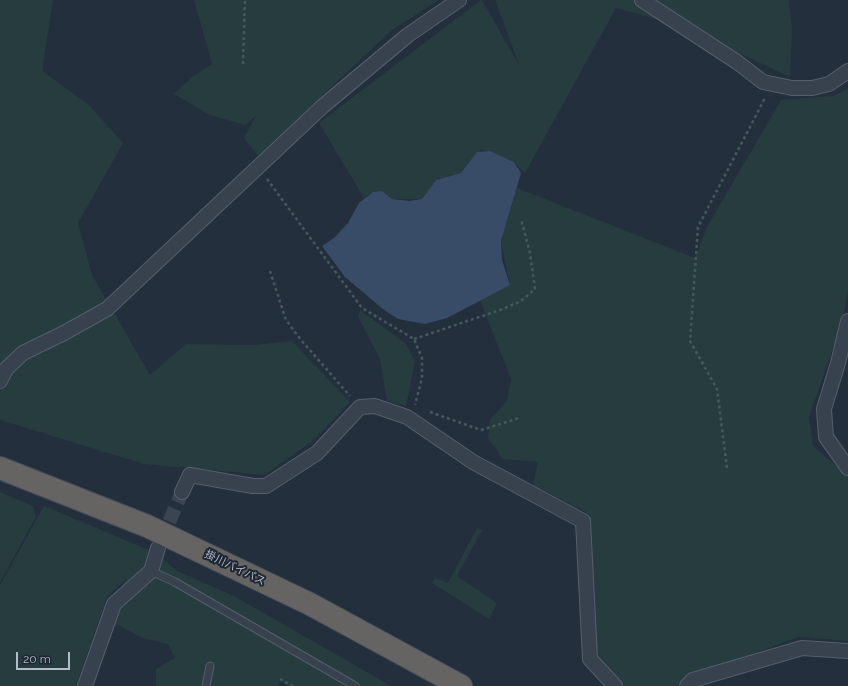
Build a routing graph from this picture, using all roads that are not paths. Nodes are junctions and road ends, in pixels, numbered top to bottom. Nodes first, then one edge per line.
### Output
1 (459, 0) edge
2 (642, 0) edge
3 (848, 71) edge
4 (848, 321) edge
5 (0, 381) edge
6 (0, 468) edge
7 (848, 468) edge
8 (182, 492) tunnel mouth
9 (158, 548) tunnel mouth
10 (151, 571) junction
11 (848, 651) edge
12 (210, 666) dead end
13 (84, 686) edge
14 (206, 686) edge
15 (355, 686) edge
16 (461, 686) edge
17 (615, 686) edge
18 (687, 686) edge

1 - 5 street
2 - 3 street
4 - 7 street
6 - 16 highway, 掛川バイパス
8 - 17 street
9 - 10 street
10 - 13 street
10 - 15 lane
11 - 18 street
12 - 14 lane

